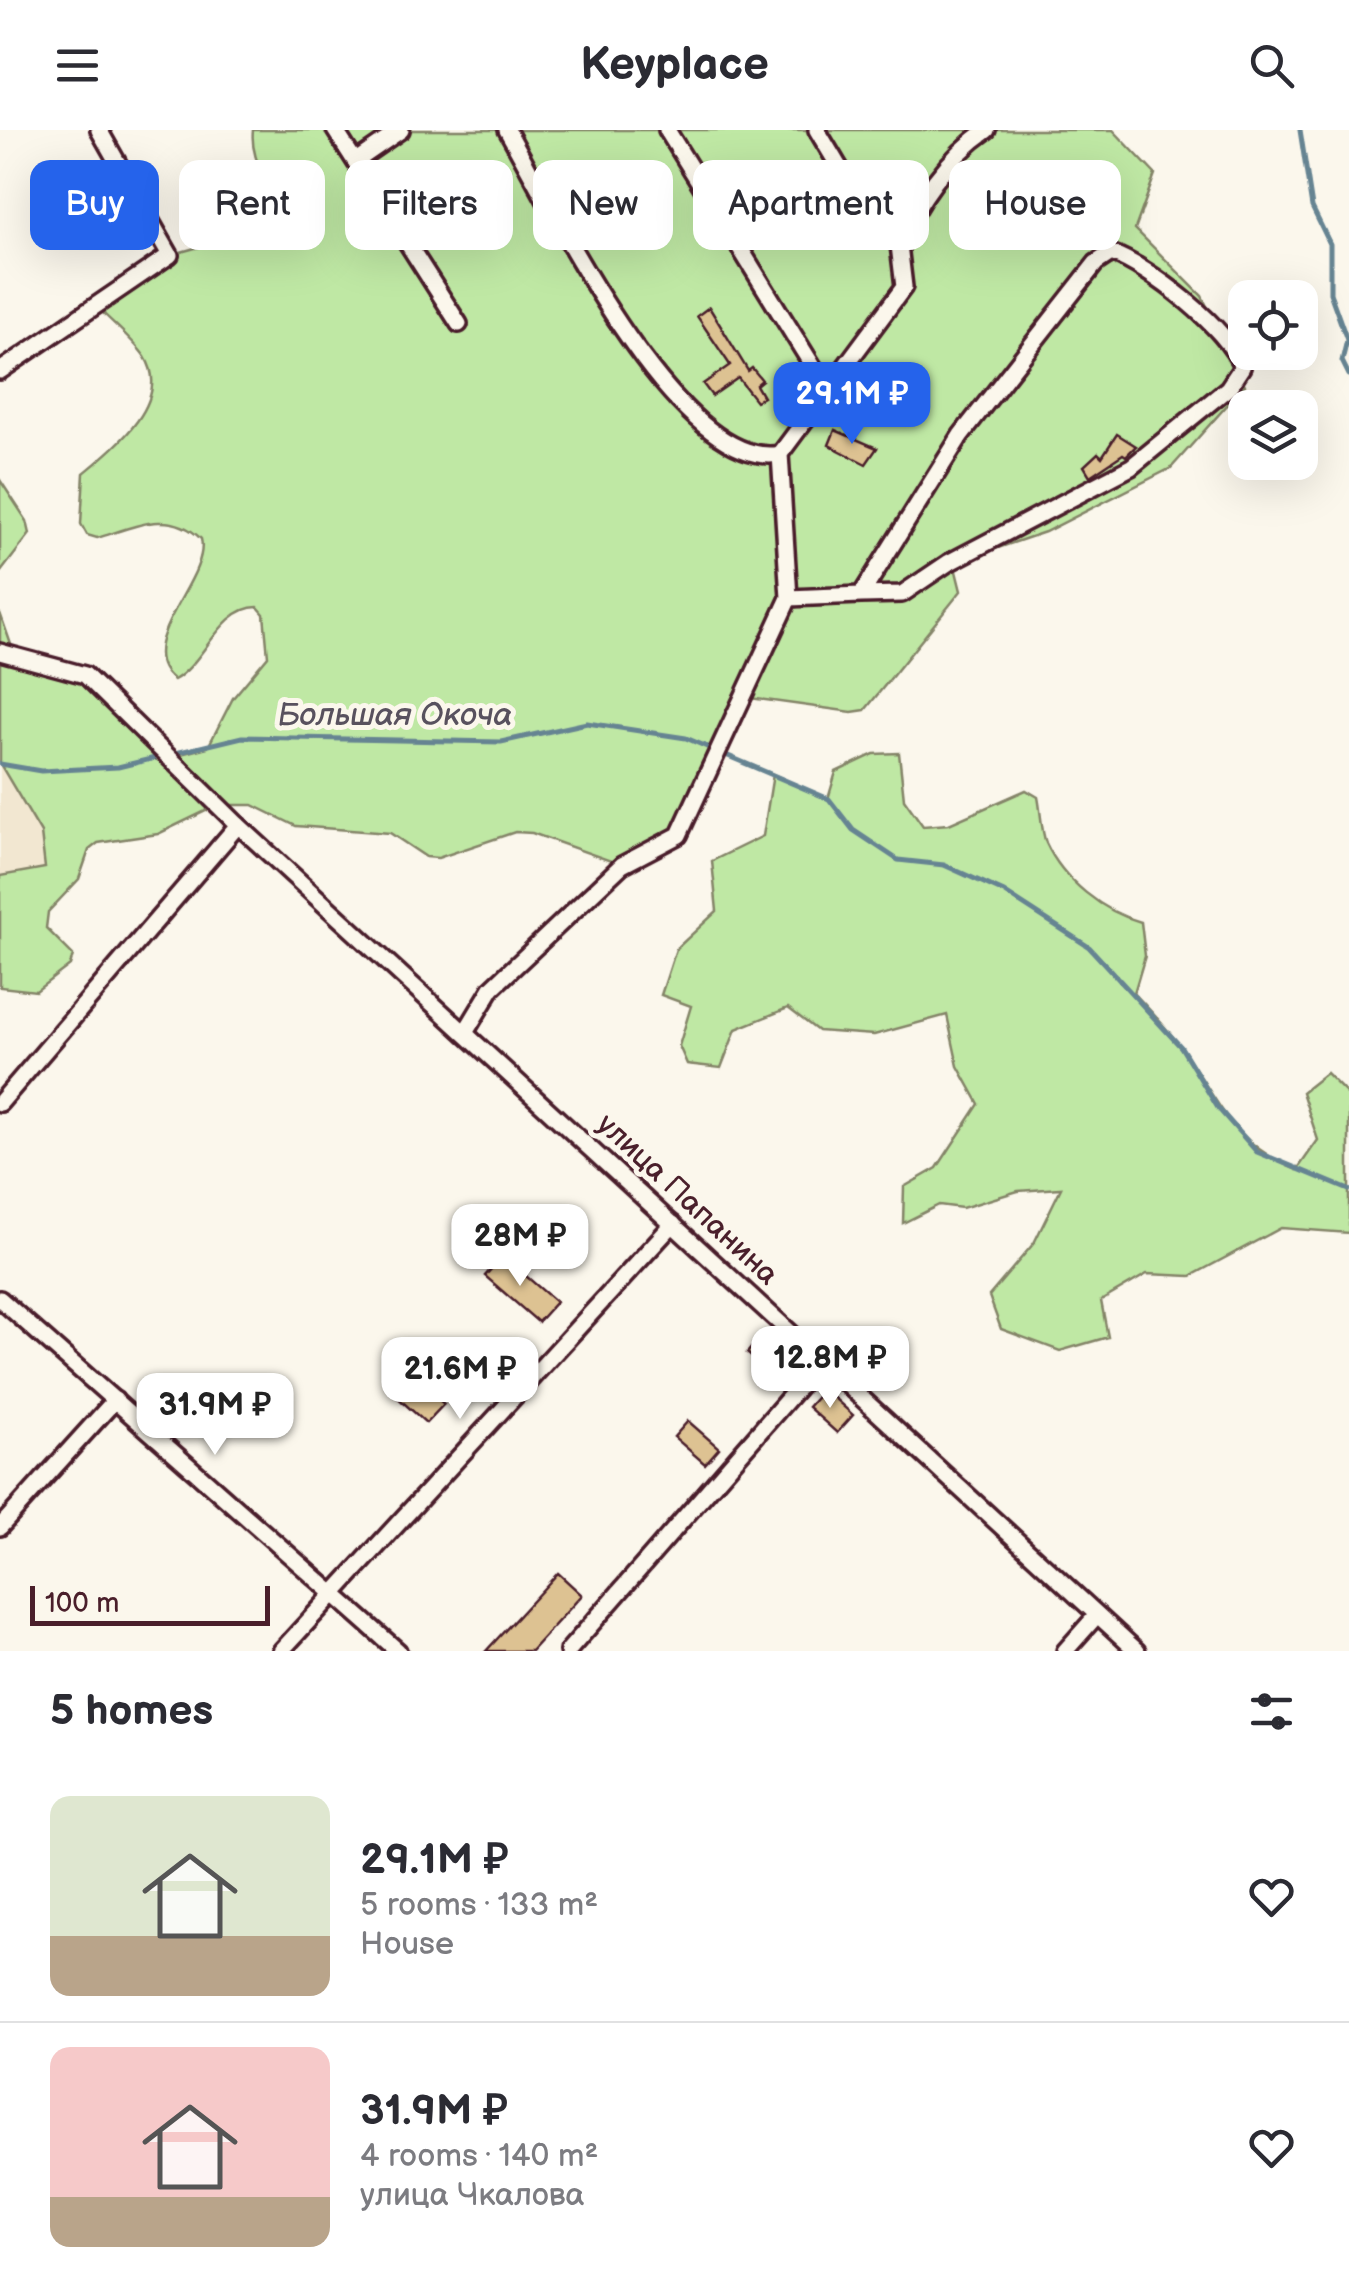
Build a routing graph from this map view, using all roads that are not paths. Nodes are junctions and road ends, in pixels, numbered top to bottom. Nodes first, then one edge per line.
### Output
1 (99, 130) edge
2 (335, 130) edge
3 (401, 130) edge
4 (506, 130) edge
5 (667, 130) edge
6 (817, 130) edge
7 (987, 130) edge
8 (967, 136) edge
9 (355, 160) edge
10 (357, 160) edge
11 (835, 160) edge
12 (929, 192) edge
13 (412, 250) edge
14 (900, 250) edge
15 (458, 324) dead end
16 (0, 371) edge
17 (826, 389) junction
18 (780, 454) junction
19 (862, 595) junction
20 (789, 598) junction
21 (0, 652) edge
22 (238, 825) junction
23 (466, 1031) junction
24 (0, 1103) edge
25 (673, 1224) junction
26 (0, 1299) edge
27 (822, 1360) junction
28 (115, 1400) junction
29 (0, 1528) edge
30 (334, 1593) junction
31 (1097, 1615) junction
32 (282, 1651) edge
33 (398, 1651) edge
34 (568, 1651) edge
35 (1065, 1651) edge
36 (1137, 1651) edge

1 - 16 street
2 - 9 street
3 - 10 street
4 - 18 street
5 - 17 street
6 - 11 street
7 - 8 street
8 - 12 street
13 - 15 street
14 - 17 street
17 - 18 street
18 - 20 street
19 - 19 street
19 - 20 street
20 - 23 street
21 - 22 street, улица Папанина
22 - 23 street, улица Папанина
22 - 24 street
23 - 25 street, улица Папанина
25 - 27 street, улица Папанина
25 - 30 street
26 - 28 street
27 - 31 street, улица Папанина
27 - 34 street
28 - 29 street
28 - 30 street
30 - 32 street
30 - 33 street
31 - 35 street
31 - 36 street, улица Папанина

